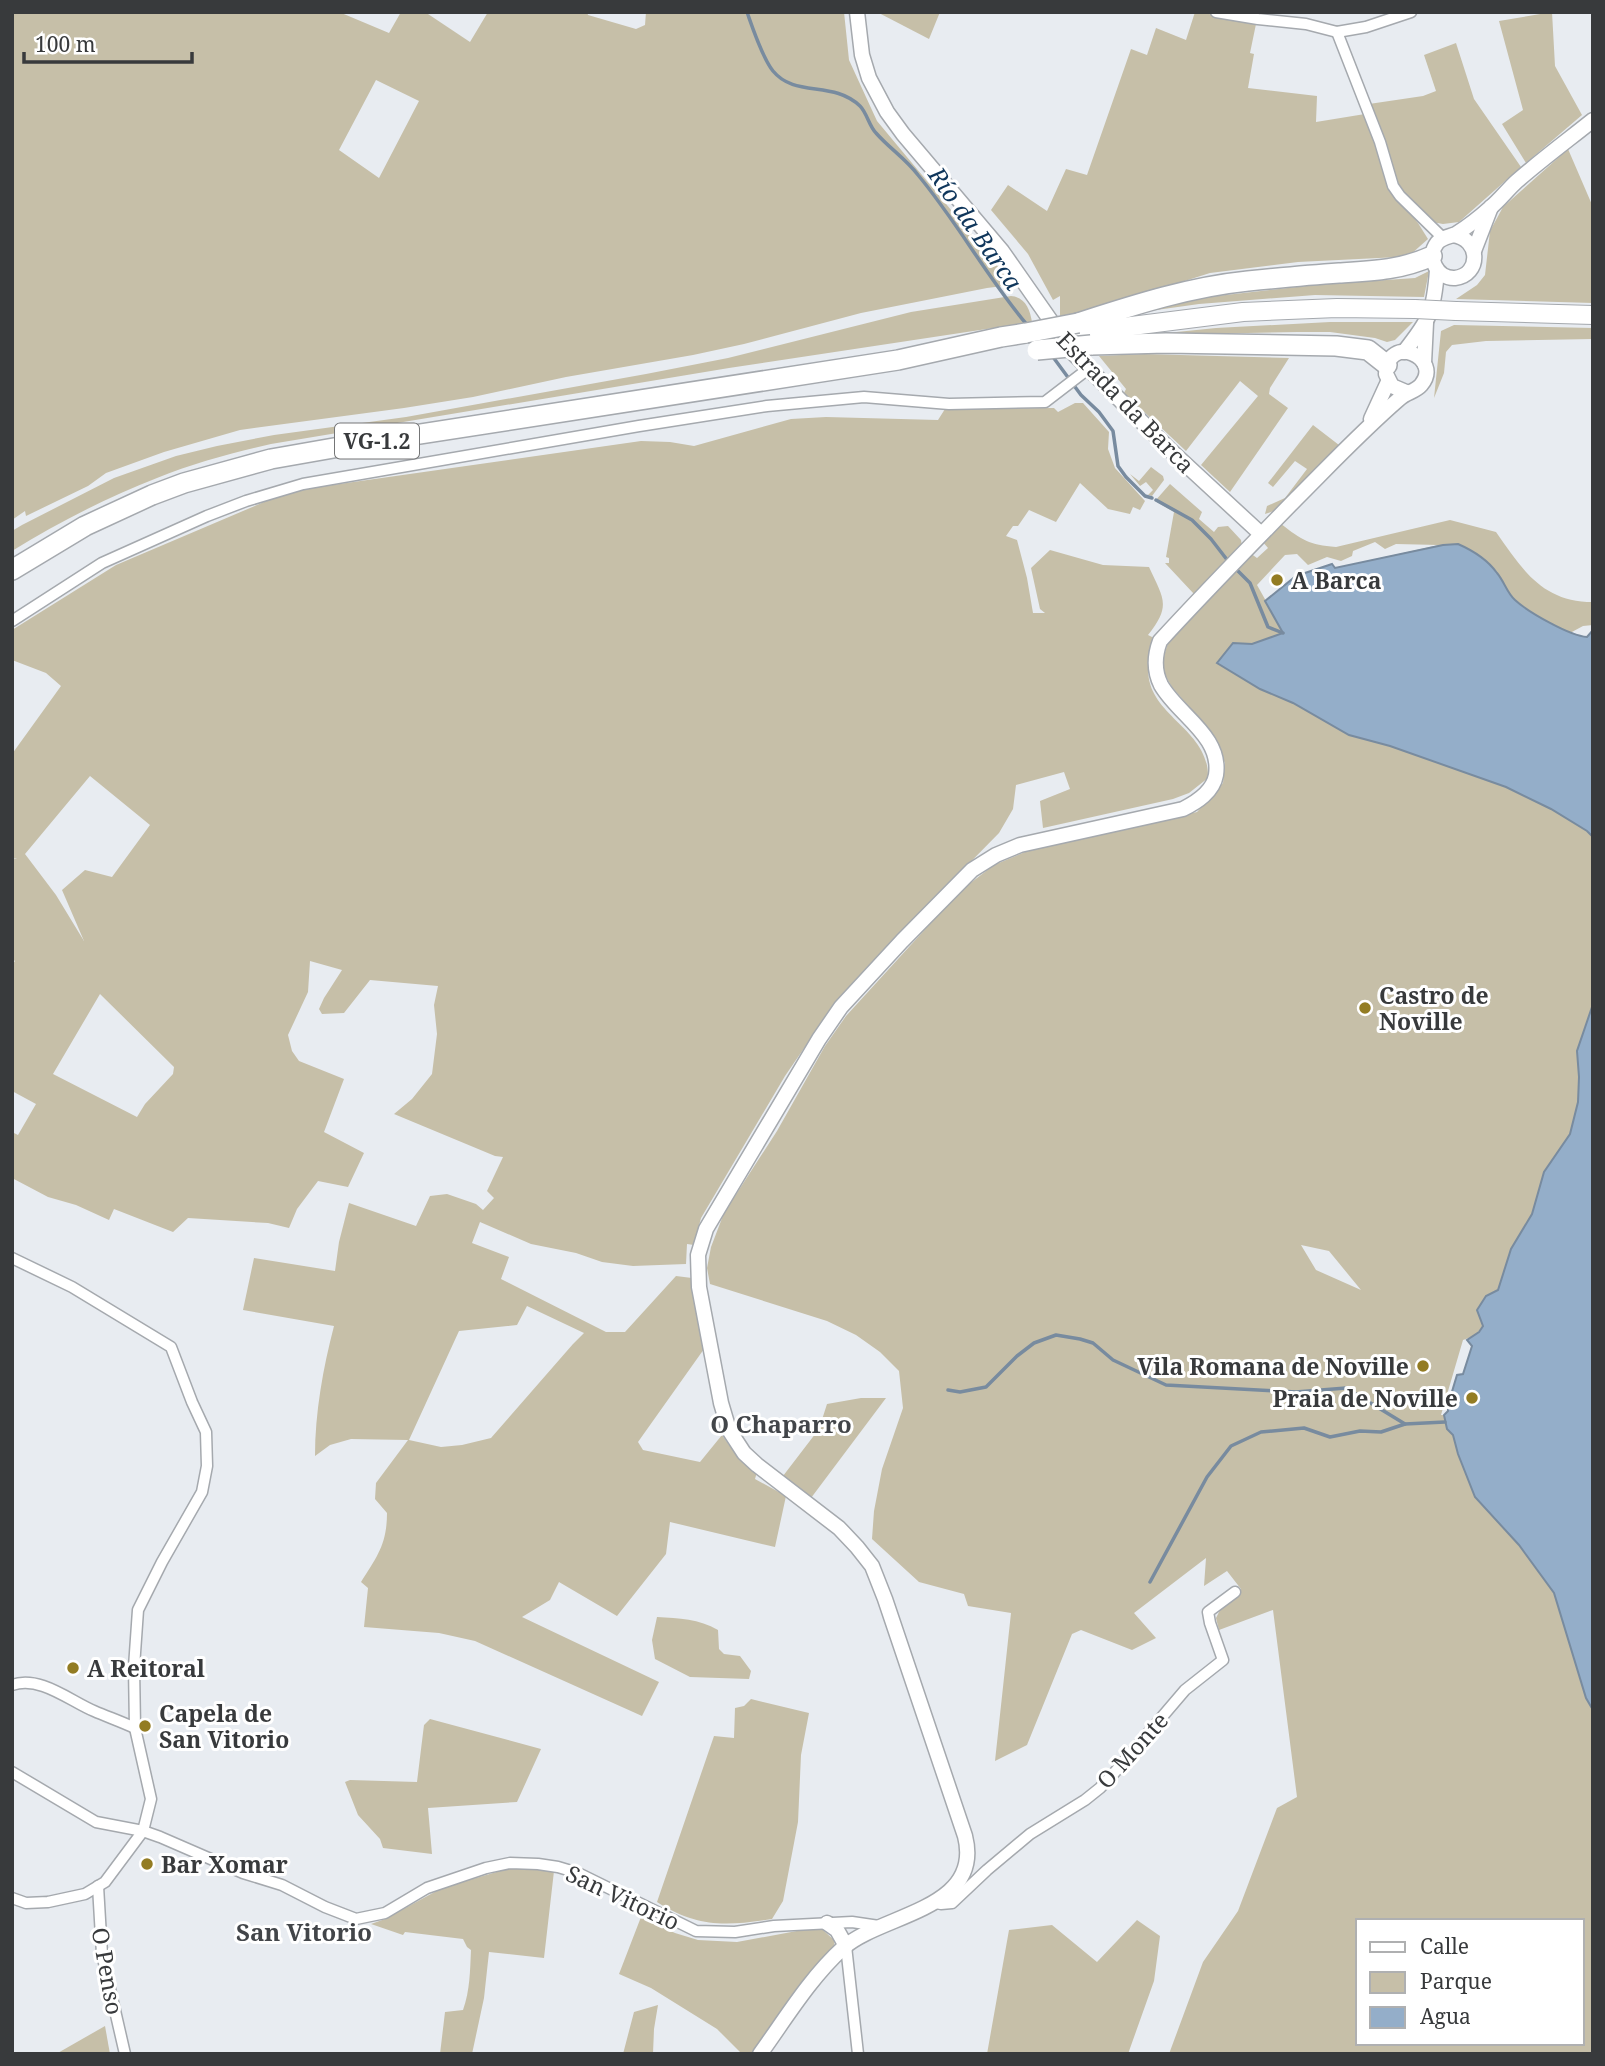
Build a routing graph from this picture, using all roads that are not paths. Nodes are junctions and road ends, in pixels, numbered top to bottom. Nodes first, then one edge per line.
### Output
1 (857, 12) edge
2 (1216, 12) edge
3 (1411, 12) edge
4 (1337, 32) junction
5 (1593, 120) edge
6 (1491, 208) junction
7 (1448, 237) junction
8 (1474, 251) junction
9 (1435, 263) junction
10 (1456, 278) junction
11 (1435, 301) junction
12 (1593, 315) edge
13 (1421, 316) junction
14 (1084, 333) junction
15 (1404, 352) junction
16 (1424, 363) junction
17 (1088, 369) junction
18 (1387, 374) junction
19 (1406, 392) junction
20 (1368, 425) junction
21 (1261, 534) junction
22 (12, 570) edge
23 (12, 621) edge
24 (12, 1258) edge
25 (1235, 1592) dead end
26 (12, 1685) edge
27 (135, 1728) junction
28 (12, 1772) edge
29 (143, 1831) junction
30 (967, 1860) junction
31 (987, 1870) junction
32 (98, 1886) junction
33 (12, 1898) edge
34 (936, 1903) junction
35 (827, 1923) junction
36 (878, 1926) junction
37 (846, 1946) junction
38 (125, 2054) edge
39 (760, 2054) edge
40 (858, 2054) edge

1 - 17 street, Estrada da Barca
2 - 4 street
3 - 4 street
4 - 7 street
5 - 6 street
6 - 7 street
6 - 8 street
7 - 8 street
7 - 9 street
8 - 10 street
9 - 10 street
9 - 11 street
9 - 14 highway
10 - 11 street
11 - 13 street
12 - 13 main road, bridge
13 - 14 main road
13 - 15 street
13 - 16 street
14 - 18 highway
14 - 22 highway, VG-1.2, bridge
15 - 16 street
15 - 18 street
16 - 19 street
17 - 21 street, Estrada da Barca
17 - 23 street
18 - 19 street
18 - 20 street
19 - 20 street
20 - 21 street
21 - 30 street
24 - 27 street
25 - 31 street, O Monte
26 - 27 street
27 - 29 street
28 - 29 street, San Vitorio
29 - 32 street
29 - 35 street, San Vitorio
30 - 31 street
30 - 34 street
31 - 34 street
32 - 33 street
32 - 38 street, O Penso
34 - 36 street
35 - 36 street, San Vitorio
35 - 37 street
36 - 37 street
37 - 39 street
37 - 40 street

